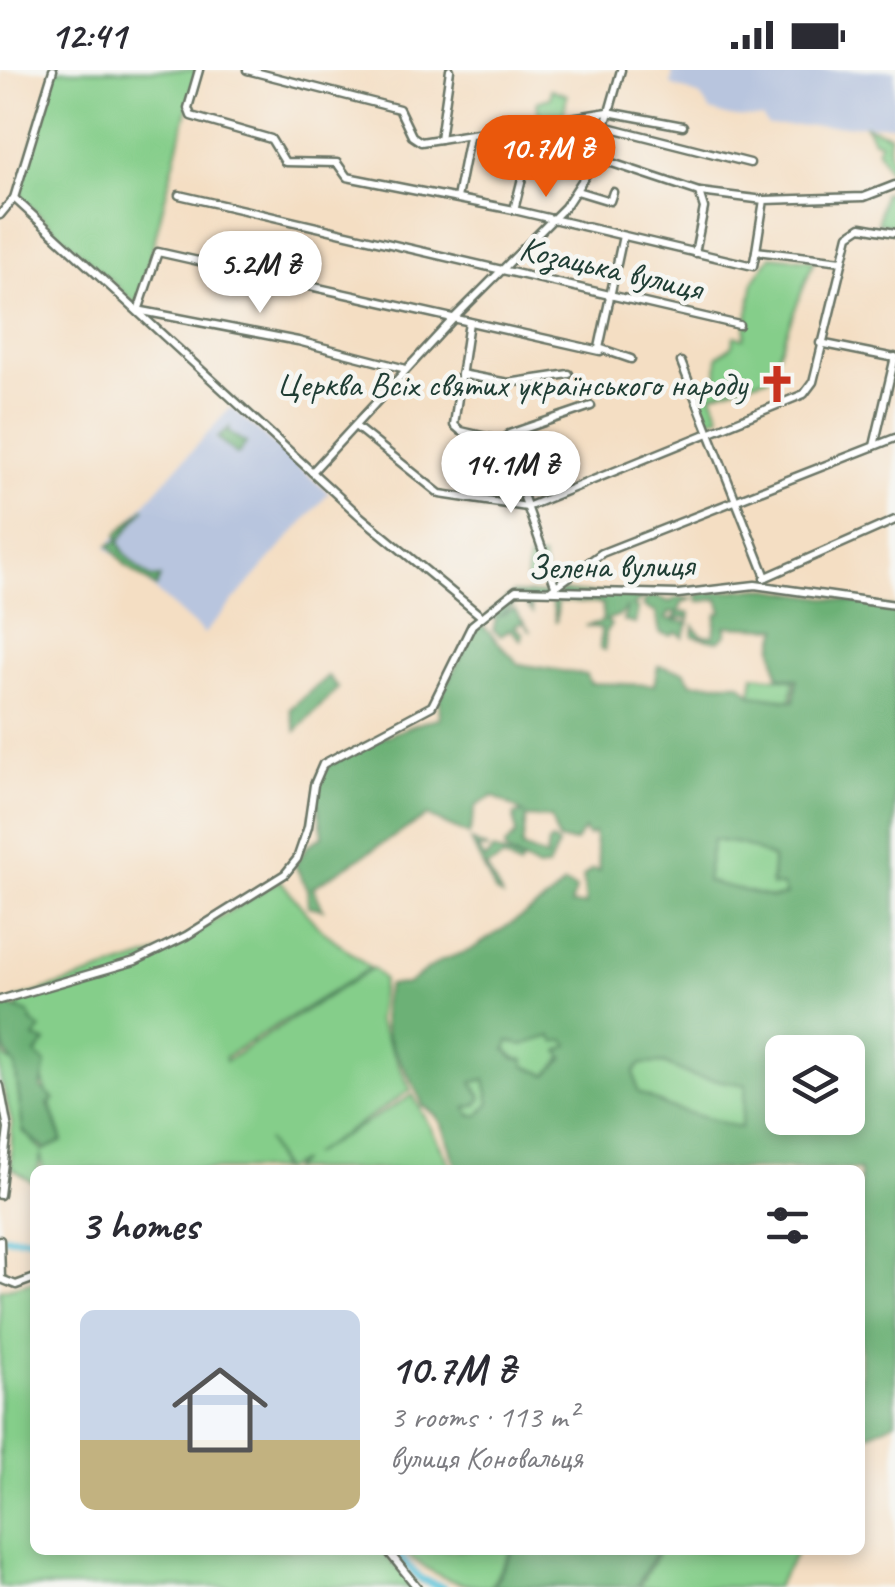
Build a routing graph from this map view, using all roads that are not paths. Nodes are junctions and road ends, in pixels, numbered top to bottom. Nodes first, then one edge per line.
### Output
1 (52, 70) edge
2 (199, 70) edge
3 (246, 70) edge
4 (450, 70) edge
5 (620, 70) edge
6 (612, 113) junction
7 (536, 122) junction
8 (682, 126) dead end
9 (608, 127) junction
10 (469, 136) junction
11 (440, 139) junction
12 (596, 158) junction
13 (750, 163) dead end
14 (895, 185) edge
15 (576, 191) junction
16 (614, 192) dead end
17 (698, 192) junction
18 (180, 194) dead end
19 (14, 198) junction
20 (457, 198) junction
21 (764, 200) junction
22 (2, 210) edge
23 (514, 210) junction
24 (553, 219) junction
25 (895, 232) edge
26 (624, 236) junction
27 (756, 251) junction
28 (694, 253) junction
29 (842, 261) junction
30 (503, 270) junction
31 (610, 293) junction
32 (138, 310) junction
33 (455, 317) junction
34 (468, 321) junction
35 (739, 324) dead end
36 (820, 343) junction
37 (600, 351) junction
38 (895, 358) edge
39 (630, 359) dead end
40 (681, 362) dead end
41 (406, 369) junction
42 (461, 374) junction
43 (569, 374) dead end
44 (591, 406) dead end
45 (356, 426) junction
46 (709, 436) junction
47 (895, 438) edge
48 (504, 441) junction
49 (874, 446) junction
50 (312, 472) junction
51 (736, 501) junction
52 (527, 507) junction
53 (895, 520) edge
54 (766, 577) junction
55 (755, 585) junction
56 (554, 587) junction
57 (895, 605) edge
58 (481, 616) junction
59 (0, 1000) edge
60 (0, 1086) edge
61 (0, 1195) edge
62 (0, 1240) edge
63 (30, 1280) edge
64 (390, 1555) edge
65 (417, 1587) edge

1 - 19 street
2 - 20 street
3 - 11 street
4 - 11 street
5 - 6 street
6 - 7 street
6 - 8 street
6 - 9 street
7 - 10 street
7 - 23 street
9 - 12 street
9 - 13 street
10 - 11 street
10 - 20 street
12 - 15 street
12 - 17 street
14 - 21 street
15 - 16 street
15 - 24 street
17 - 21 street
17 - 28 street
18 - 30 street, Козацька вулиця
19 - 22 street
19 - 32 street
20 - 23 street
21 - 27 street
23 - 24 street
24 - 26 street
24 - 30 street
25 - 29 street
26 - 28 street
26 - 31 street
27 - 28 street
27 - 29 street
29 - 36 street
30 - 31 street, Козацька вулиця
30 - 33 street
31 - 35 street, Козацька вулиця
31 - 37 street
32 - 33 street
32 - 41 street
32 - 50 street
33 - 34 street
33 - 41 street
34 - 37 street
34 - 42 street
36 - 38 street
36 - 46 street
37 - 39 street
38 - 49 street
40 - 46 street
41 - 45 street
42 - 43 street
42 - 48 street
44 - 48 street
45 - 50 street
45 - 52 street
46 - 51 street
46 - 52 street
47 - 49 street
48 - 52 street
49 - 51 street
50 - 58 street
51 - 54 street
51 - 56 street
52 - 56 street
53 - 54 street
54 - 55 street
55 - 56 street, Зелена вулиця
55 - 57 street, Зелена вулиця
56 - 58 street, Зелена вулиця
58 - 59 street
60 - 61 street
62 - 63 street
64 - 65 street

